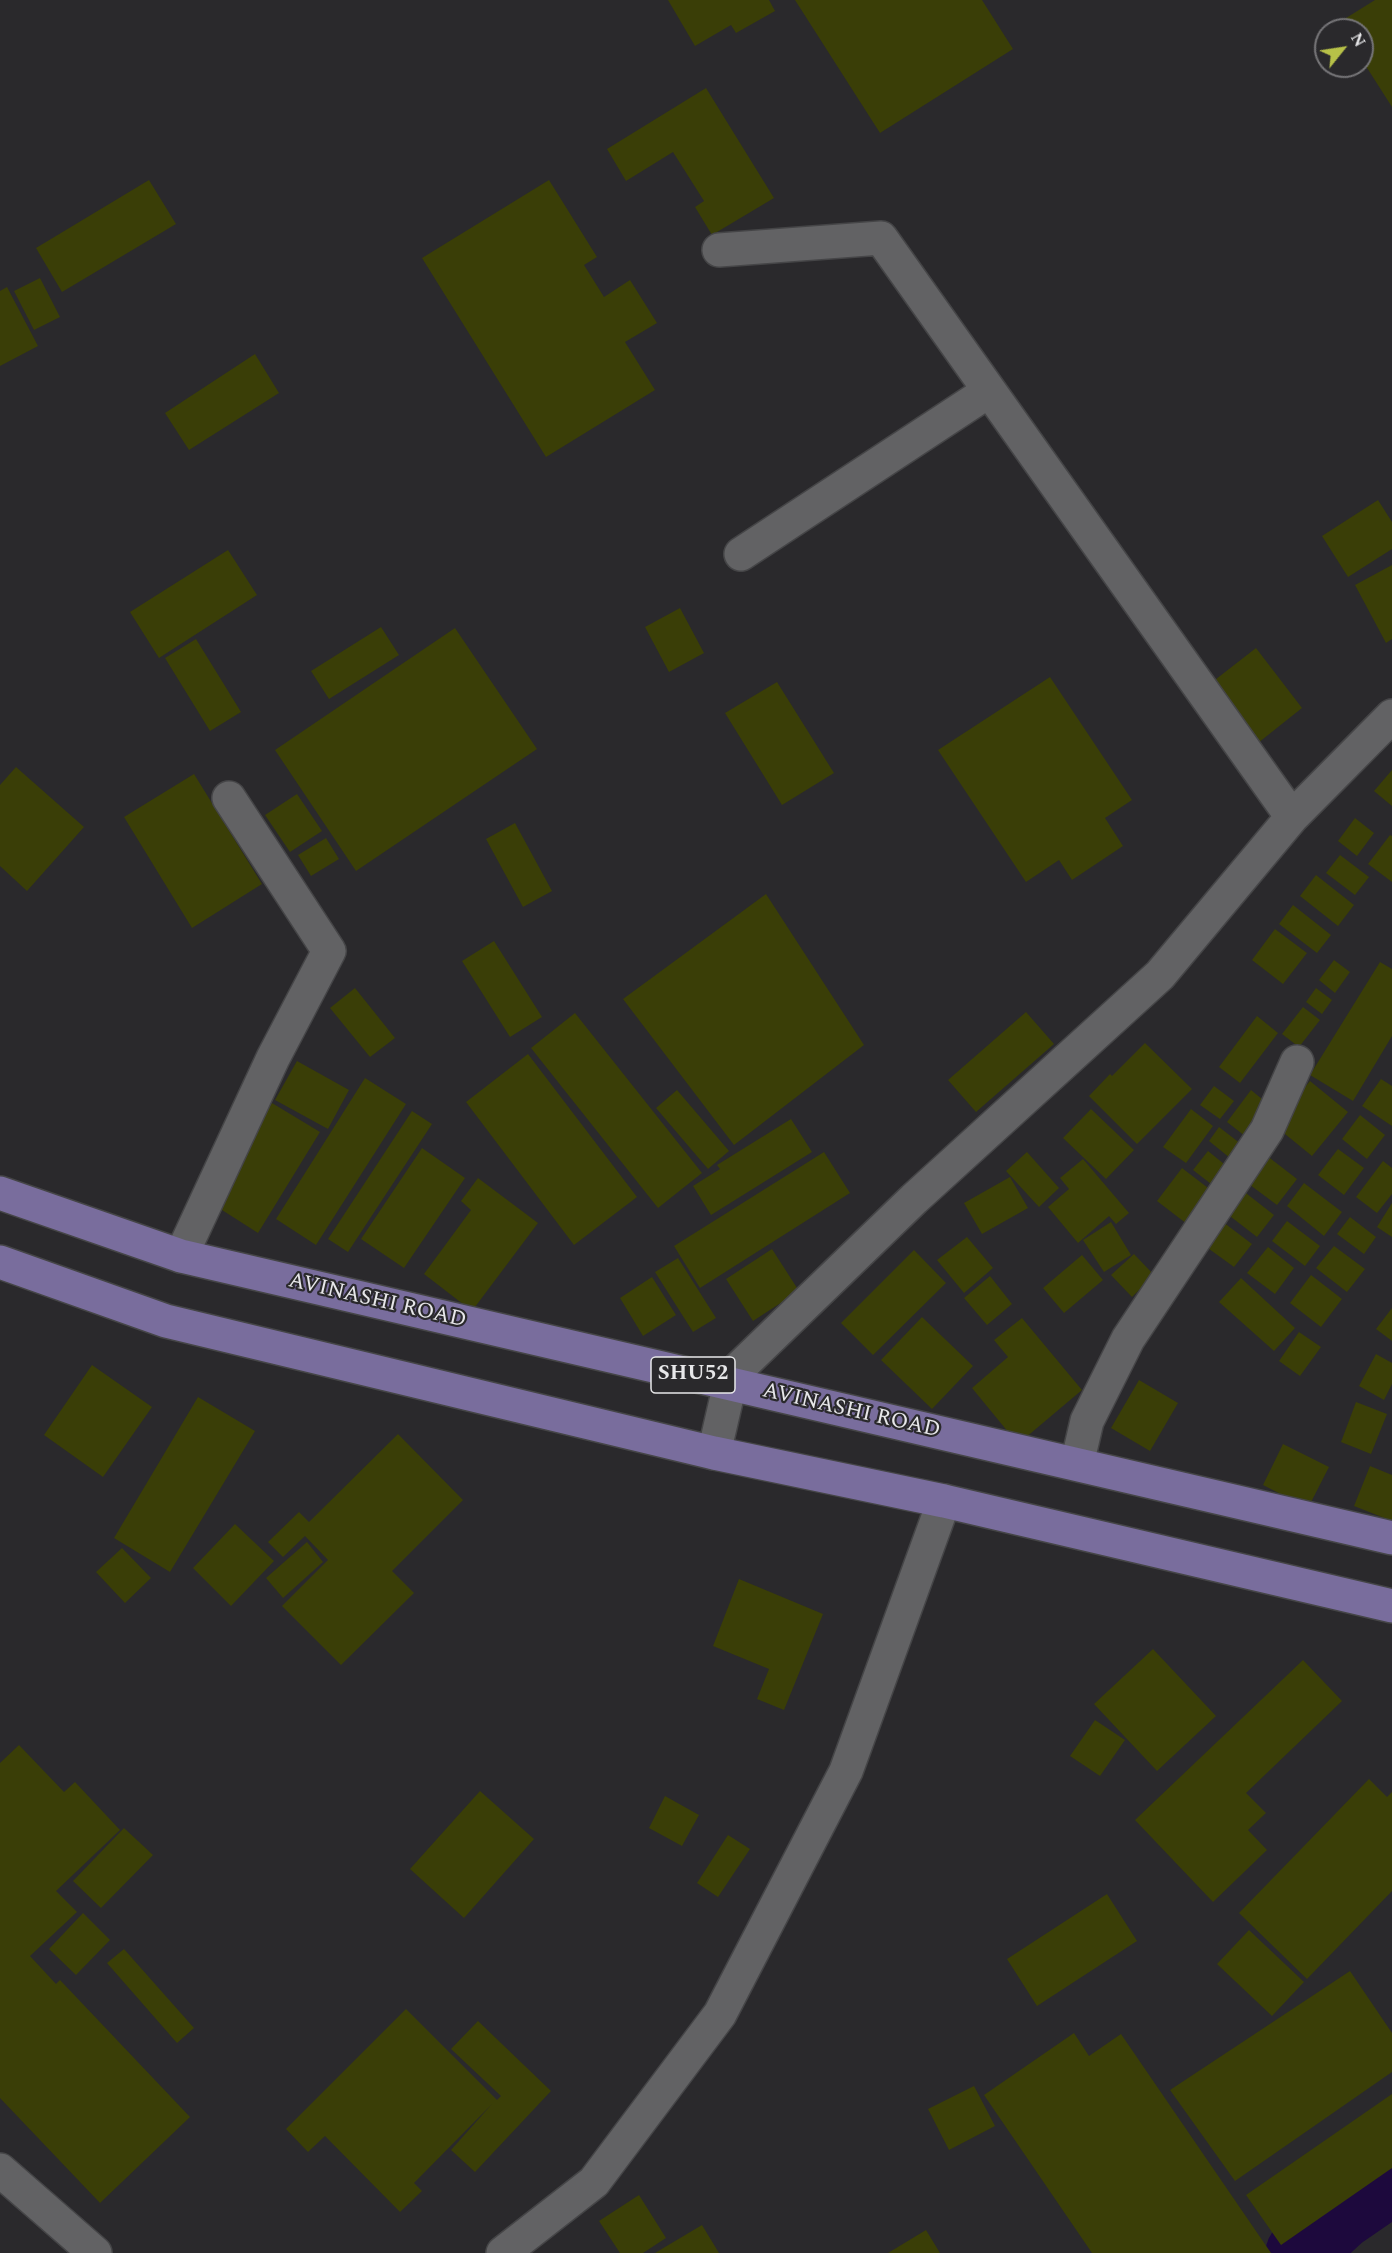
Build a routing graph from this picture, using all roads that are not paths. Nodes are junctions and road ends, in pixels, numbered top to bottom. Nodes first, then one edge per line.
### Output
1 (719, 250) dead end
2 (989, 391) junction
3 (741, 554) dead end
4 (1392, 716) edge
5 (229, 798) dead end
6 (1292, 817) junction
7 (1298, 1062) dead end
8 (0, 1193) edge
9 (181, 1257) junction
10 (0, 1263) edge
11 (729, 1383) junction
12 (714, 1453) junction
13 (1077, 1464) junction
14 (944, 1501) junction
15 (1392, 1538) edge
16 (1392, 1605) edge
17 (0, 2170) edge
18 (95, 2253) edge
19 (503, 2253) edge

1 - 2 street
2 - 3 street
2 - 6 street
4 - 6 street
5 - 9 street
6 - 11 street
7 - 13 street
8 - 9 main road, AVINASHI ROAD / SHU52
9 - 11 main road, AVINASHI ROAD / SHU52
10 - 12 main road
11 - 12 street
11 - 13 main road, AVINASHI ROAD / SHU52
12 - 14 main road
13 - 15 main road, AVINASHI ROAD / SHU52
14 - 16 main road
14 - 19 street
17 - 18 street

